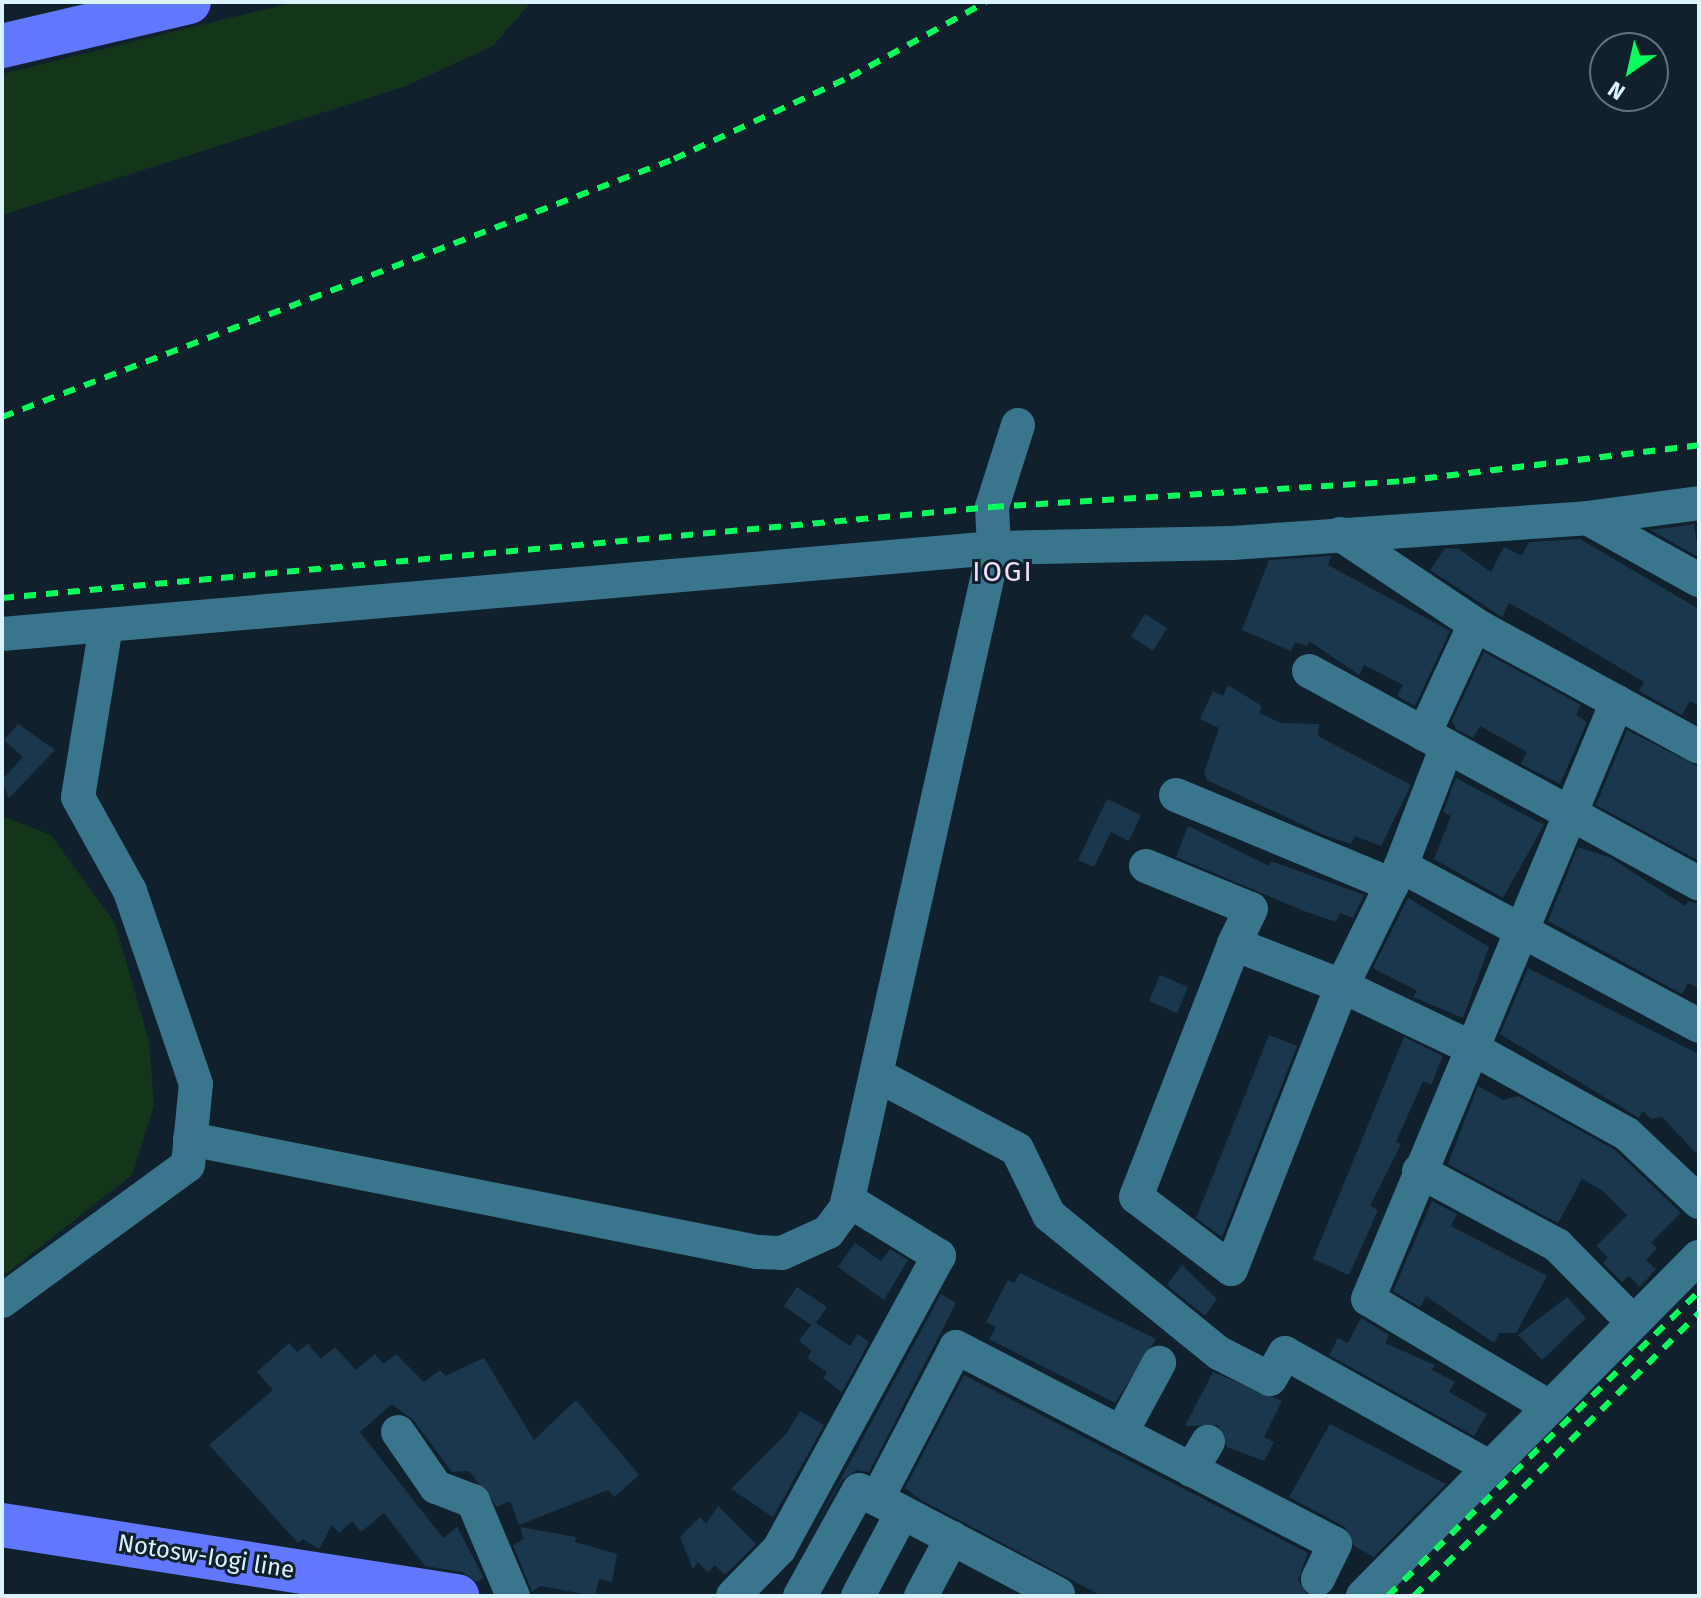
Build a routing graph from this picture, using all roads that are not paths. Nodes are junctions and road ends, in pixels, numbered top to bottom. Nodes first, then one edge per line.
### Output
1 (189, 2) edge
2 (2, 46) edge
3 (1018, 425) dead end
4 (1699, 503) edge
5 (1587, 518) junction
6 (1340, 534) junction
7 (994, 548) junction
8 (1699, 580) edge
9 (1475, 624) junction
10 (106, 626) junction
11 (2, 634) edge
12 (1309, 671) dead end
13 (1617, 702) junction
14 (1436, 740) junction
15 (1699, 747) edge
16 (1176, 795) dead end
17 (1569, 813) junction
18 (1146, 866) dead end
19 (1396, 875) junction
20 (1699, 884) edge
21 (1520, 931) junction
22 (1234, 944) junction
23 (1342, 986) junction
24 (1699, 1026) edge
25 (1472, 1048) junction
26 (877, 1075) junction
27 (190, 1139) junction
28 (1419, 1171) junction
29 (848, 1200) junction
30 (1699, 1202) edge
31 (1699, 1257) edge
32 (2, 1301) edge
33 (1633, 1322) junction
34 (1159, 1363) dead end
35 (1546, 1405) junction
36 (398, 1432) dead end
37 (1121, 1433) junction
38 (1487, 1466) junction
39 (890, 1506) junction
40 (2, 1525) edge
41 (952, 1538) junction
42 (1318, 1579) dead end
43 (301, 1584) edge
44 (1059, 1595) edge
45 (457, 1596) edge
46 (513, 1596) edge
47 (733, 1596) edge
48 (800, 1596) edge
49 (858, 1596) edge
50 (921, 1596) edge
51 (1363, 1596) edge

1 - 2 main road
3 - 7 street
4 - 5 street
5 - 6 street
5 - 8 street
6 - 7 street
6 - 9 street
7 - 10 street
7 - 26 street
9 - 13 street
9 - 14 street
10 - 11 street
10 - 27 street
12 - 14 street
13 - 15 street
13 - 17 street
14 - 17 street
14 - 19 street
16 - 19 street
17 - 20 street
17 - 21 street
18 - 22 street
19 - 21 street
19 - 23 street
21 - 24 street
21 - 25 street
22 - 23 street
22 - 23 street
23 - 25 street
25 - 28 street
25 - 30 street
26 - 29 street
26 - 38 street
27 - 29 street
27 - 32 street
28 - 33 street
28 - 35 street
29 - 47 street
31 - 33 street
33 - 35 street
34 - 37 street
35 - 38 street
36 - 46 street
37 - 39 street
37 - 42 street
38 - 51 street
39 - 41 street
39 - 48 street
39 - 49 street
40 - 43 main road, Notosw-Iogi line
41 - 44 street
41 - 50 street
43 - 45 main road, Notosw-Iogi line

